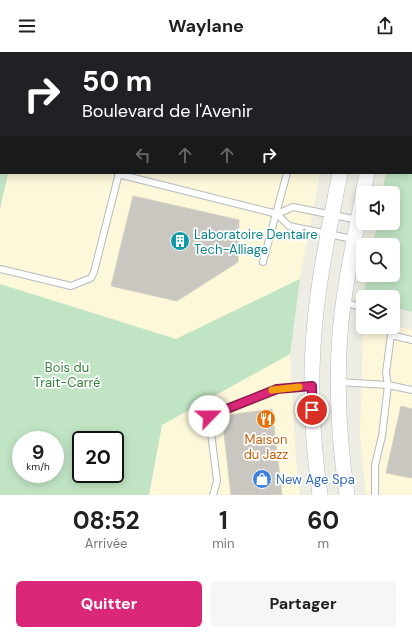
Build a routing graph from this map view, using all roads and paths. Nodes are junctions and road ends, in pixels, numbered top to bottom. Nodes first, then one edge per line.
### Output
1 (118, 174) edge
2 (287, 174) edge
3 (340, 174) edge
4 (367, 174) edge
5 (365, 186) edge
6 (277, 214) junction
7 (332, 215) junction
8 (356, 220) edge
9 (356, 230) edge
10 (328, 234) junction
11 (355, 239) junction
12 (263, 262) dead end
13 (0, 269) edge
14 (344, 302) junction
15 (356, 306) edge
16 (391, 335) joint
17 (412, 340) edge
18 (338, 382) junction
19 (388, 385) junction
20 (312, 386) junction
21 (412, 390) edge
22 (213, 495) edge
23 (320, 495) edge
24 (347, 495) edge
25 (375, 495) edge

1 - 6 lane
1 - 13 lane
2 - 6 lane
3 - 7 street
4 - 5 street
6 - 7 lane
6 - 10 lane
6 - 12 lane
7 - 8 lane
7 - 10 street
9 - 11 street
10 - 11 lane
10 - 20 street
11 - 14 street
14 - 15 lane
14 - 18 street
16 - 17 lane
16 - 19 lane
18 - 19 lane
18 - 24 street
19 - 21 lane
19 - 25 lane
20 - 22 lane
20 - 23 street

